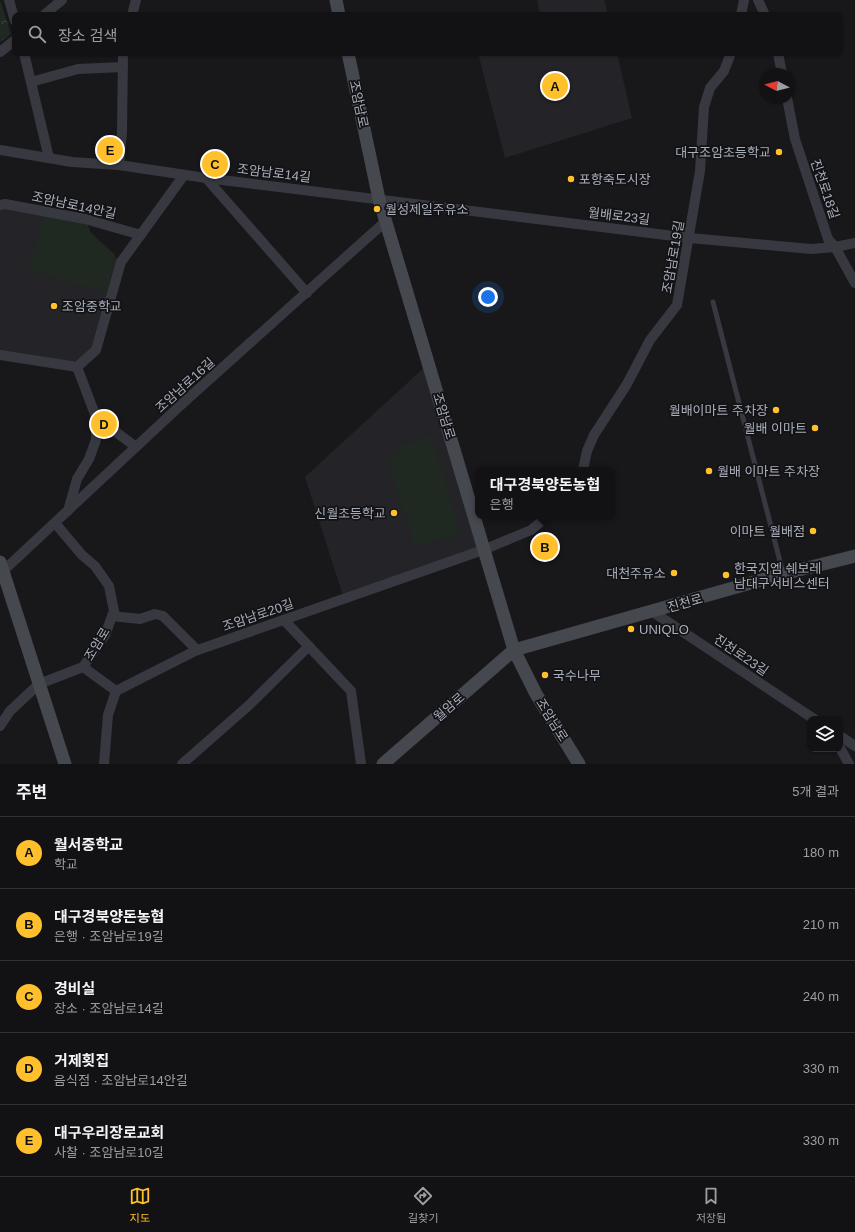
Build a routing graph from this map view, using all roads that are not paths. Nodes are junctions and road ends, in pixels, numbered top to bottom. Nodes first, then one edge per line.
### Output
1 (9, 0) edge
2 (62, 0) edge
3 (136, 0) edge
4 (336, 0) edge
5 (744, 0) edge
6 (758, 0) edge
7 (12, 12) edge
8 (48, 12) edge
9 (133, 12) edge
10 (338, 12) edge
11 (742, 12) edge
12 (764, 12) edge
13 (12, 42) edge
14 (0, 52) edge
15 (25, 56) edge
16 (123, 56) edge
17 (349, 56) edge
18 (730, 56) edge
19 (779, 56) edge
20 (123, 67) junction
21 (781, 68) edge
22 (30, 82) junction
23 (788, 104) edge
24 (0, 150) edge
25 (49, 158) junction
26 (119, 165) junction
27 (184, 175) junction
28 (206, 178) junction
29 (379, 199) junction
30 (0, 205) edge
31 (386, 221) junction
32 (141, 235) junction
33 (690, 238) junction
34 (855, 243) edge
35 (835, 247) junction
36 (855, 283) edge
37 (306, 293) junction
38 (713, 302) dead end
39 (0, 356) edge
40 (77, 367) junction
41 (96, 417) junction
42 (136, 447) junction
43 (584, 467) edge
44 (68, 511) junction
45 (544, 519) edge
46 (55, 523) junction
47 (483, 550) junction
48 (855, 556) edge
49 (1, 567) edge
50 (783, 574) junction
51 (654, 612) junction
52 (112, 616) junction
53 (284, 620) junction
54 (309, 646) junction
55 (197, 650) junction
56 (514, 650) junction
57 (83, 666) junction
58 (39, 684) junction
59 (116, 691) junction
60 (3, 715) edge
61 (810, 716) edge
62 (0, 726) edge
63 (843, 737) edge
64 (853, 742) edge
65 (842, 752) edge
66 (65, 764) edge
67 (104, 764) edge
68 (182, 764) edge
69 (361, 764) edge
70 (383, 764) edge
71 (579, 764) edge
72 (849, 764) edge

1 - 7 street
2 - 8 street
3 - 9 street
4 - 10 main road
5 - 11 street
6 - 12 street
13 - 14 street
15 - 22 street
16 - 20 street
17 - 29 main road, 조암남로
18 - 33 street, 조암남로19길
19 - 21 street
20 - 22 street
20 - 26 street
22 - 25 street
23 - 35 street, 진천로18길
24 - 25 street, 조암남로14길
25 - 26 street, 조암남로14길
26 - 27 street, 조암남로14길
27 - 28 street, 조암남로14길
27 - 32 street
28 - 29 street, 조암남로14길
28 - 37 street
29 - 31 main road, 조암남로
29 - 33 street, 월배로23길
30 - 32 street, 조암남로14안길
31 - 37 street, 조암남로16길
31 - 47 main road, 조암남로
32 - 40 street
33 - 35 street, 월배로23길
33 - 43 street, 조암남로19길
34 - 35 street, 월배로23길
35 - 36 street, 진천로18길
37 - 42 street, 조암남로16길
38 - 50 lane
39 - 40 street
40 - 41 street
41 - 42 street
41 - 44 street
42 - 44 street, 조암남로16길
44 - 46 street, 조암남로16길
45 - 47 street
46 - 49 street, 조암남로16길
46 - 52 street, 조암로
47 - 53 street, 조암남로20길
47 - 56 main road, 조암남로
48 - 50 main road, 진천로
49 - 58 main road
50 - 51 main road, 진천로
51 - 56 main road, 진천로
51 - 61 street, 진천로23길
52 - 55 street
52 - 57 street, 조암로
53 - 54 street
53 - 55 street, 조암남로20길
54 - 68 street
54 - 69 street
55 - 59 street, 조암남로20길
56 - 70 main road, 월암로
56 - 71 main road, 조암남로
57 - 58 street, 조암로
57 - 59 street
58 - 60 street
58 - 66 main road
59 - 67 street
60 - 62 street
63 - 64 street
65 - 72 street

